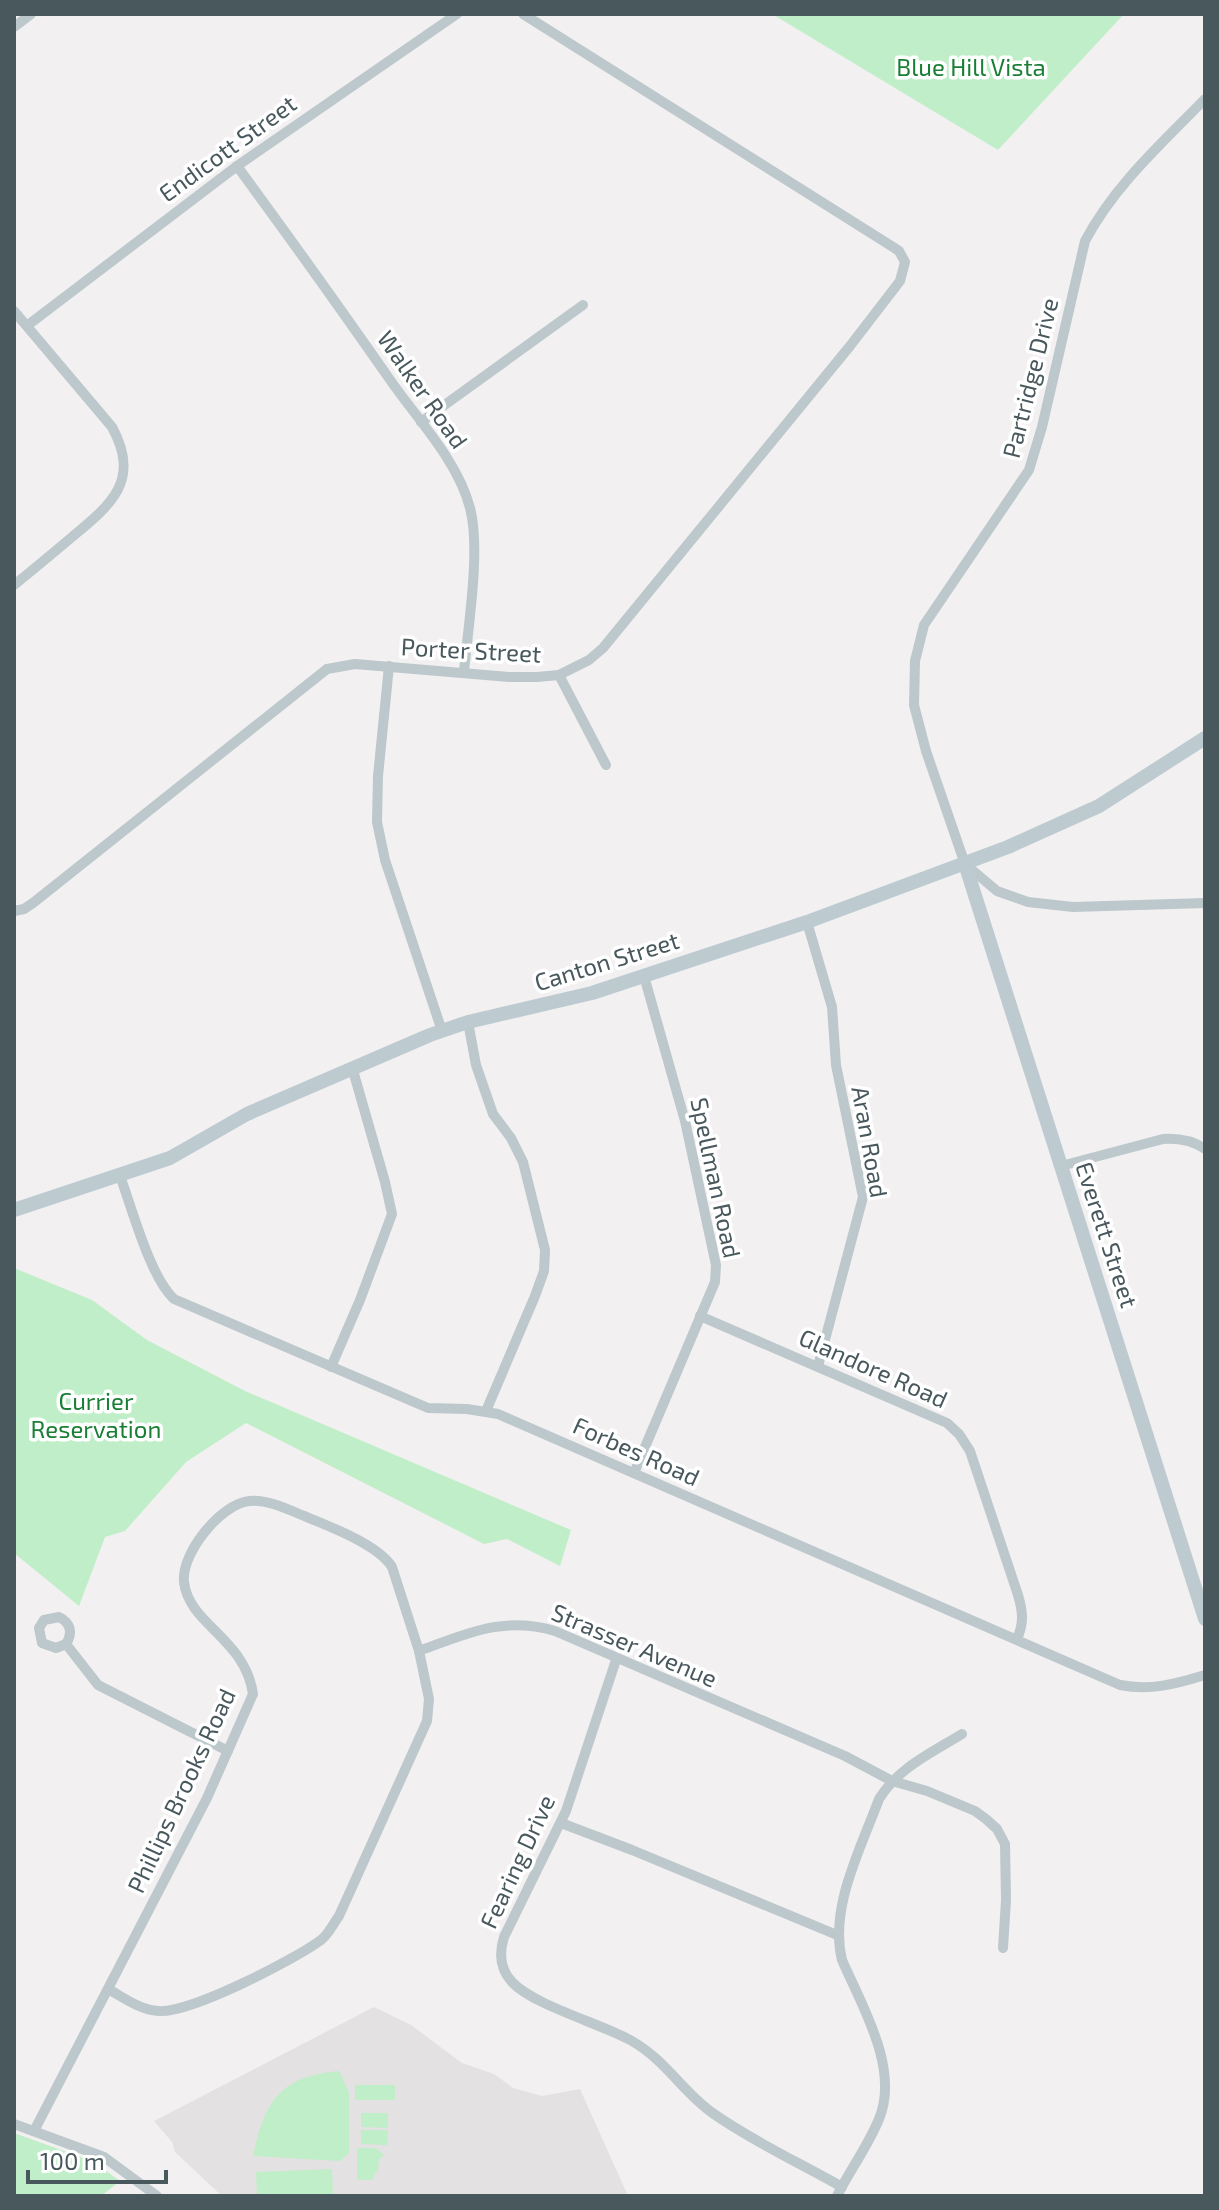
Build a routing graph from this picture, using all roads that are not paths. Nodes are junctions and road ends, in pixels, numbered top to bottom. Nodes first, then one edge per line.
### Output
1 (31, 14) edge
2 (457, 14) edge
3 (523, 14) edge
4 (14, 27) edge
5 (1205, 99) edge
6 (237, 166) junction
7 (583, 305) dead end
8 (14, 311) edge
9 (28, 325) junction
10 (421, 422) junction
11 (14, 585) edge
12 (389, 666) junction
13 (464, 672) junction
14 (559, 675) junction
15 (1205, 738) edge
16 (606, 765) dead end
17 (965, 864) junction
18 (1205, 903) edge
19 (14, 911) edge
20 (807, 922) junction
21 (644, 976) junction
22 (468, 1022) junction
23 (442, 1031) junction
24 (352, 1067) junction
25 (1205, 1149) edge
26 (1061, 1166) junction
27 (120, 1176) junction
28 (14, 1210) edge
29 (700, 1316) junction
30 (818, 1366) junction
31 (331, 1367) junction
32 (486, 1411) junction
33 (634, 1473) junction
34 (1205, 1619) edge
35 (1017, 1639) junction
36 (66, 1644) dead end
37 (419, 1651) junction
38 (616, 1660) junction
39 (1205, 1675) edge
40 (962, 1734) dead end
41 (228, 1751) junction
42 (892, 1781) junction
43 (561, 1823) junction
44 (837, 1935) junction
45 (1003, 1948) dead end
46 (108, 1989) junction
47 (14, 2124) edge
48 (34, 2131) junction
49 (840, 2192) edge
50 (157, 2196) edge

1 - 4 street
2 - 6 street, Endicott Street
3 - 14 street, Porter Street
5 - 17 street, Partridge Drive
6 - 9 street, Endicott Street
6 - 10 street, Walker Road
7 - 10 street
8 - 9 street
9 - 11 street
10 - 13 street, Walker Road
12 - 13 street, Porter Street
12 - 19 street, Porter Street
12 - 23 street
13 - 14 street, Porter Street
14 - 16 street
15 - 17 main road, Canton Street
17 - 18 street
17 - 20 main road, Canton Street
17 - 26 main road, Everett Street
20 - 21 main road, Canton Street
20 - 30 street, Aran Road
21 - 22 main road, Canton Street
21 - 29 street, Spellman Road
22 - 23 main road, Canton Street
22 - 32 street
23 - 24 main road, Canton Street
24 - 27 main road, Canton Street
24 - 31 street
25 - 26 street
26 - 34 main road, Everett Street
27 - 28 main road, Canton Street
27 - 31 street, Forbes Road
29 - 30 street, Glandore Road
29 - 33 street, Spellman Road
30 - 35 street, Glandore Road
31 - 32 street, Forbes Road
32 - 33 street, Forbes Road
33 - 35 street, Forbes Road
35 - 39 street, Forbes Road
36 - 41 street
37 - 38 street, Strasser Avenue
37 - 41 street, Phillips Brooks Road
37 - 46 street
38 - 42 street, Strasser Avenue
38 - 43 street, Fearing Drive
40 - 42 street
41 - 46 street, Phillips Brooks Road
42 - 44 street
42 - 45 street, Strasser Avenue
43 - 44 street
43 - 49 street, Fearing Drive
44 - 49 street
46 - 48 street, Phillips Brooks Road
47 - 48 street
48 - 50 street

